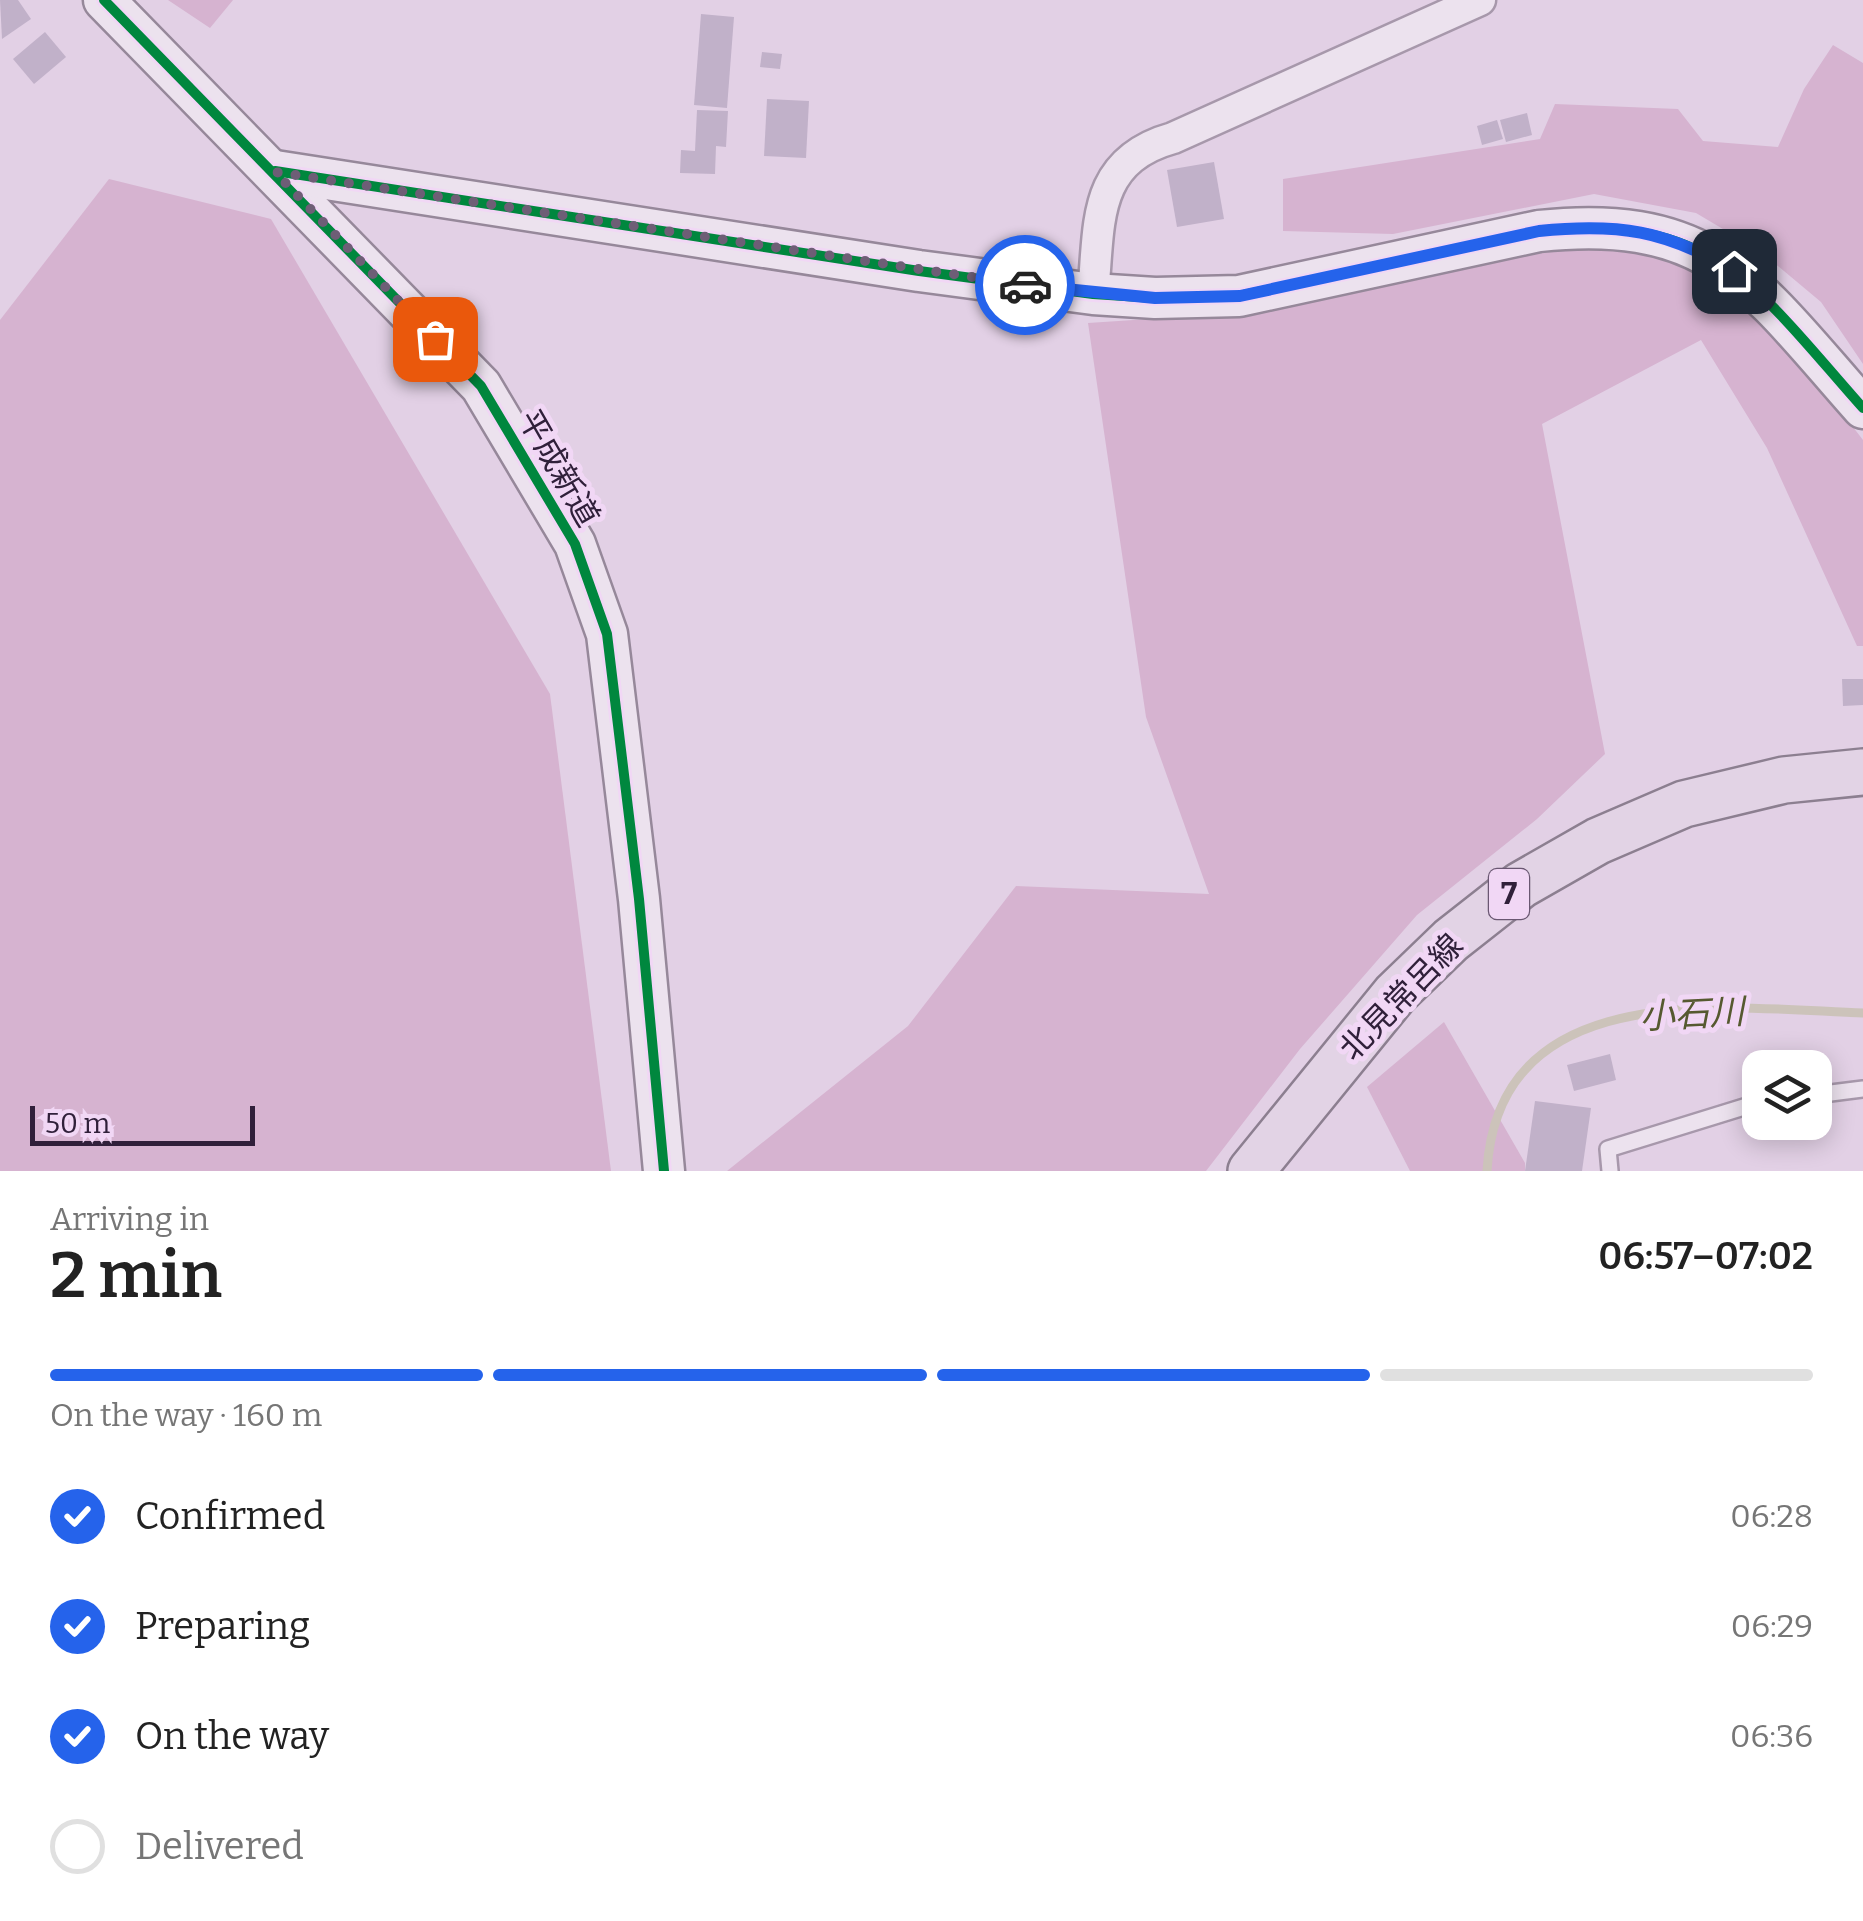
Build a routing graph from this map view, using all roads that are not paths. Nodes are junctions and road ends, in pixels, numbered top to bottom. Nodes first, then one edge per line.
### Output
1 (104, 0) edge
2 (1480, 0) edge
3 (275, 172) junction
4 (1093, 294) junction
5 (1863, 408) edge
6 (1863, 772) edge
7 (1863, 1089) edge
8 (1832, 1093) edge
9 (1742, 1107) edge
10 (664, 1171) edge
11 (1252, 1171) edge
12 (1610, 1171) edge

1 - 3 street, 平成新道
2 - 4 street
3 - 4 street
3 - 10 street, 平成新道
4 - 5 street
6 - 11 main road, 北見常呂線 / 7
7 - 8 lane
9 - 12 lane

